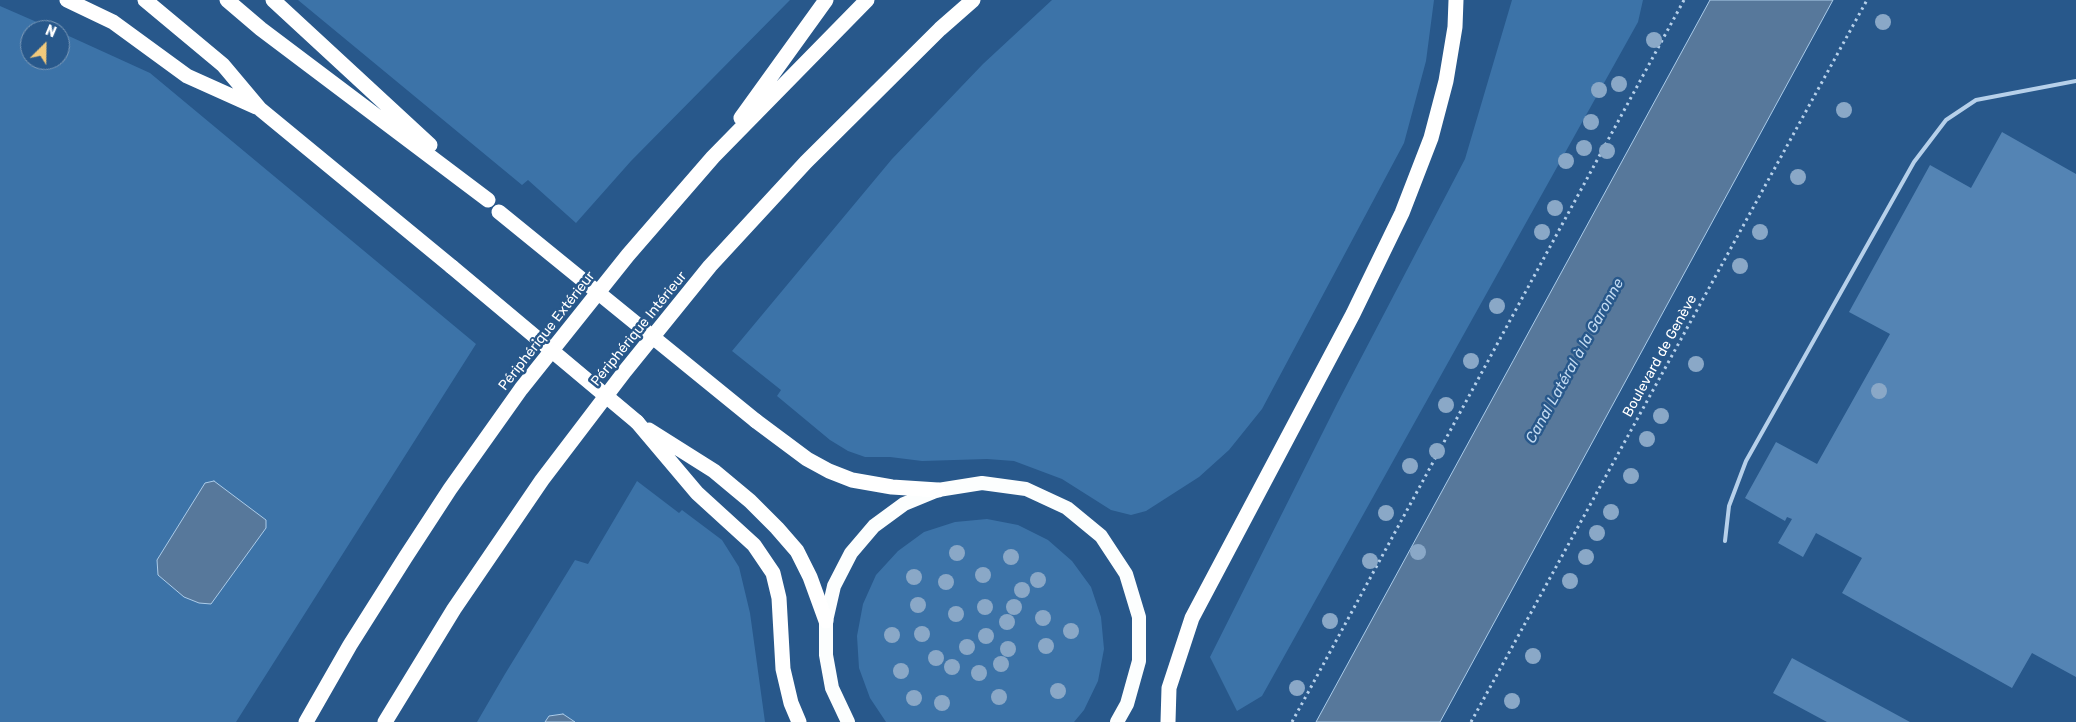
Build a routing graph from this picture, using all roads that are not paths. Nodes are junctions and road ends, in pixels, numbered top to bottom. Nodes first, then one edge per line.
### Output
1 (67, 0) edge
2 (145, 0) edge
3 (227, 0) edge
4 (273, 0) edge
5 (826, 0) edge
6 (867, 0) edge
7 (973, 0) edge
8 (1456, 0) edge
9 (2076, 81) edge
10 (260, 109) junction
11 (713, 157) junction
12 (488, 200) junction
13 (637, 422) junction
14 (938, 490) junction
15 (1726, 541) dead end
16 (826, 621) junction
17 (1127, 704) junction
18 (306, 722) edge
19 (386, 722) edge
20 (798, 722) edge
21 (848, 722) edge
22 (1117, 722) edge
23 (1132, 722) edge
24 (1168, 722) edge

1 - 10 highway
2 - 10 highway
3 - 12 highway
4 - 12 highway
5 - 11 highway
6 - 11 highway, Périphérique Extérieur
7 - 19 highway, Périphérique Intérieur
8 - 24 highway
9 - 15 lane
10 - 13 highway, bridge
11 - 18 highway, Périphérique Extérieur
12 - 14 highway, bridge
13 - 16 highway
13 - 20 highway
14 - 16 highway
14 - 17 highway
16 - 21 highway
17 - 22 highway
17 - 23 highway

